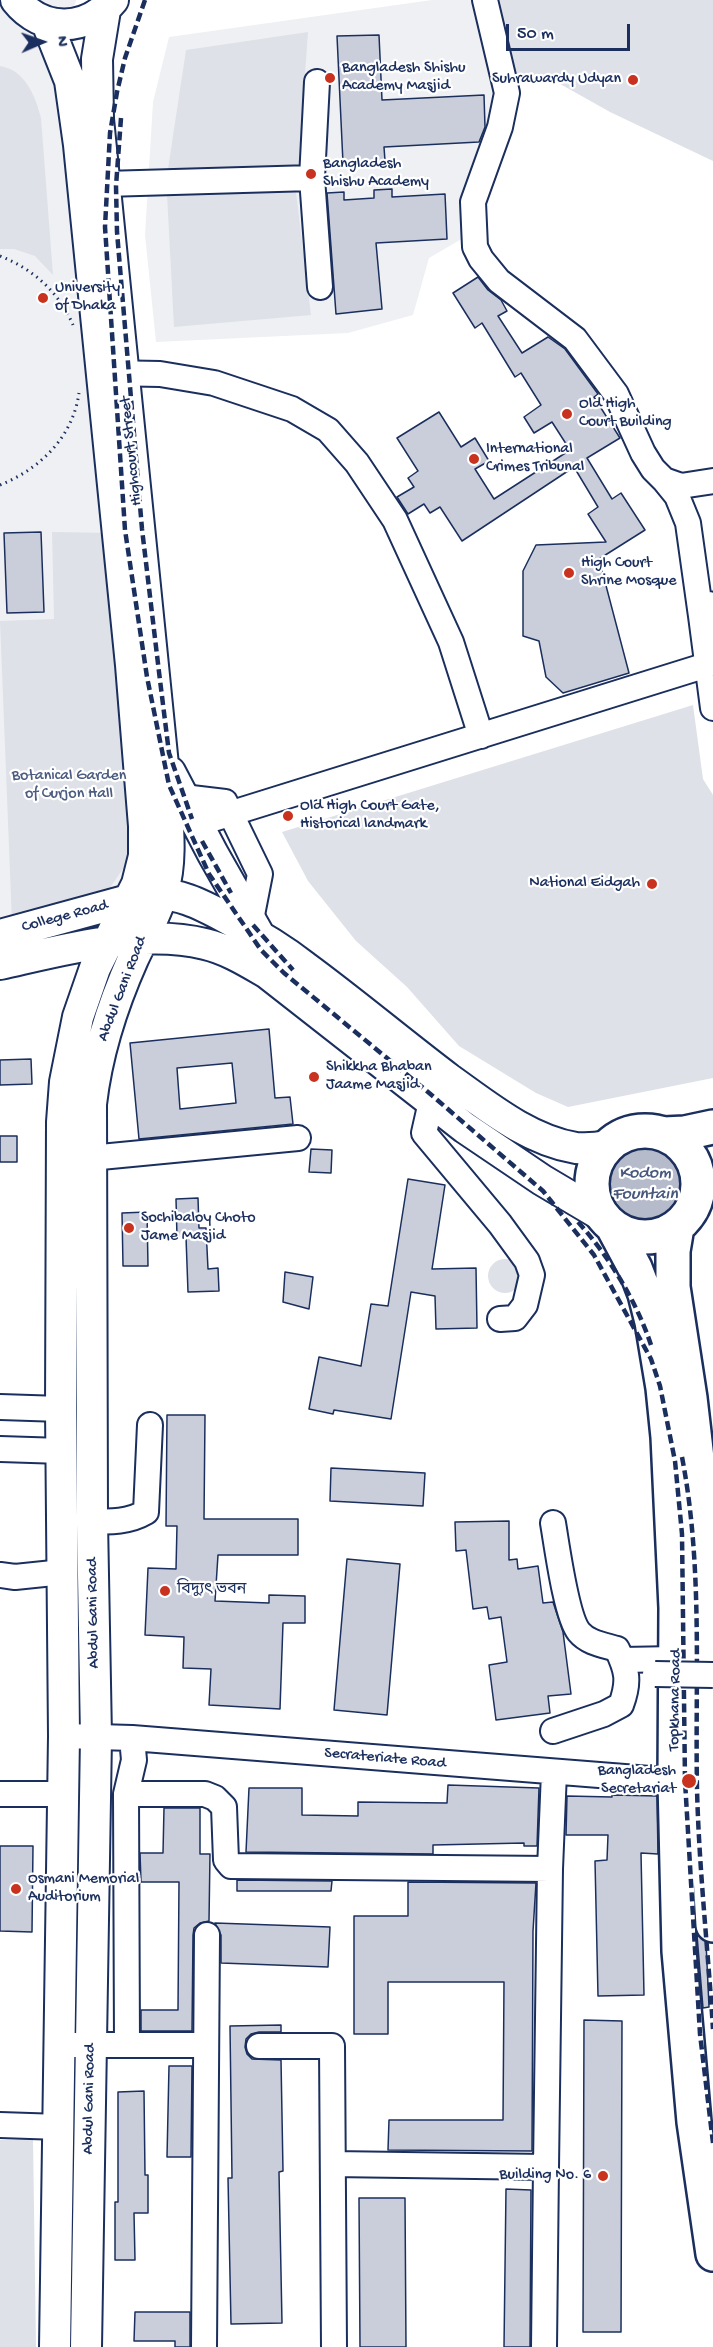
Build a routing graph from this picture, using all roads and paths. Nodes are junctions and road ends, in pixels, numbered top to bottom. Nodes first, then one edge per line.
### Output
1 (485, 0) edge
2 (109, 5) edge
3 (22, 10) edge
4 (317, 82) dead end
5 (312, 178) junction
6 (105, 184) junction
7 (0, 256) edge
8 (320, 287) dead end
9 (76, 334) dead end
10 (101, 378) junction
11 (664, 480) junction
12 (713, 481) edge
13 (0, 485) edge
14 (707, 609) edge
15 (707, 664) junction
16 (713, 708) edge
17 (481, 736) junction
18 (162, 756) junction
19 (183, 797) junction
20 (231, 814) junction
21 (197, 824) junction
22 (163, 893) junction
23 (130, 899) junction
24 (255, 928) junction
25 (0, 935) edge
26 (142, 938) junction
27 (107, 943) junction
28 (0, 963) edge
29 (431, 1102) junction
30 (713, 1127) edge
31 (664, 1134) junction
32 (298, 1138) dead end
33 (608, 1146) junction
34 (90, 1158) junction
35 (706, 1178) edge
36 (607, 1221) junction
37 (677, 1227) junction
38 (500, 1319) dead end
39 (0, 1407) edge
40 (61, 1408) junction
41 (150, 1425) dead end
42 (0, 1449) edge
43 (62, 1451) junction
44 (707, 1493) edge
45 (92, 1521) junction
46 (553, 1523) dead end
47 (63, 1572) junction
48 (0, 1575) edge
49 (690, 1608) junction
50 (622, 1660) junction
51 (666, 1666) junction
52 (713, 1676) edge
53 (553, 1731) dead end
54 (64, 1736) junction
55 (96, 1737) junction
56 (132, 1738) junction
57 (554, 1772) junction
58 (675, 1781) junction
59 (0, 1794) edge
60 (64, 1794) junction
61 (126, 1794) junction
62 (709, 1810) edge
63 (549, 1869) junction
64 (713, 1925) edge
65 (207, 1935) dead end
66 (61, 2045) junction
67 (91, 2045) junction
68 (127, 2045) junction
69 (206, 2045) junction
70 (259, 2046) dead end
71 (0, 2125) edge
72 (60, 2127) junction
73 (59, 2160) junction
74 (90, 2161) junction
75 (333, 2164) junction
76 (546, 2167) junction
77 (713, 2254) edge
78 (55, 2347) edge
79 (87, 2347) edge
80 (204, 2347) edge
81 (334, 2347) edge
82 (544, 2347) edge

1 - 11 street
2 - 3 main road
2 - 6 main road, Highcourt Street
3 - 10 main road, Highcourt Street
4 - 5 street
5 - 6 street
5 - 8 street
6 - 10 main road, Highcourt Street
7 - 9 path
10 - 13 path
10 - 17 street
10 - 18 main road, Highcourt Street
10 - 23 main road, Highcourt Street
11 - 12 street
11 - 14 street
14 - 15 street
15 - 16 street
15 - 17 street
17 - 20 street
18 - 19 main road
18 - 22 main road, Highcourt Street
19 - 20 street
19 - 21 main road
20 - 21 street
20 - 24 street
21 - 24 main road
22 - 23 main road, College Road
22 - 24 main road
22 - 26 main road, Abdul Gani Road
23 - 25 main road, College Road
23 - 27 main road, Abdul Gani Road
24 - 33 main road
26 - 27 main road, College Road
26 - 29 main road, College Road
26 - 34 main road, Abdul Gani Road
27 - 28 main road, College Road
27 - 40 main road, Abdul Gani Road
29 - 36 main road, College Road
29 - 38 street
30 - 31 highway
31 - 33 highway
31 - 35 highway
32 - 34 street
33 - 36 highway
34 - 45 main road, Abdul Gani Road
35 - 37 highway
36 - 37 highway
36 - 49 highway, Topkhana Road
37 - 44 highway, Topkhana Road
39 - 40 street
40 - 43 main road, Abdul Gani Road
41 - 45 street
42 - 43 street
43 - 47 main road, Abdul Gani Road
44 - 49 highway, Topkhana Road
45 - 55 main road, Abdul Gani Road
46 - 50 street
47 - 48 street
47 - 54 main road, Abdul Gani Road
49 - 51 highway, Topkhana Road
49 - 62 highway, Topkhana Road
50 - 51 street
50 - 53 street
51 - 52 street, bridge
51 - 58 highway, Topkhana Road
54 - 55 street, Secrateriate Road
54 - 60 main road, Abdul Gani Road
55 - 56 street, Secrateriate Road
55 - 67 main road, Abdul Gani Road
56 - 57 street, Secrateriate Road
56 - 61 street
57 - 58 street, Secrateriate Road
57 - 63 street
58 - 77 highway, Topkhana Road
59 - 60 street
60 - 66 main road, Abdul Gani Road
61 - 63 street
61 - 68 street
62 - 64 highway, Topkhana Road
63 - 76 street
65 - 69 street
66 - 67 street
66 - 72 main road, Abdul Gani Road
67 - 68 street
67 - 74 main road, Abdul Gani Road
68 - 69 street
69 - 80 street
70 - 75 street
71 - 72 street
72 - 73 main road, Abdul Gani Road
73 - 74 main road
73 - 78 main road, Abdul Gani Road
74 - 79 main road, Abdul Gani Road
75 - 76 street
75 - 81 street
76 - 82 street

